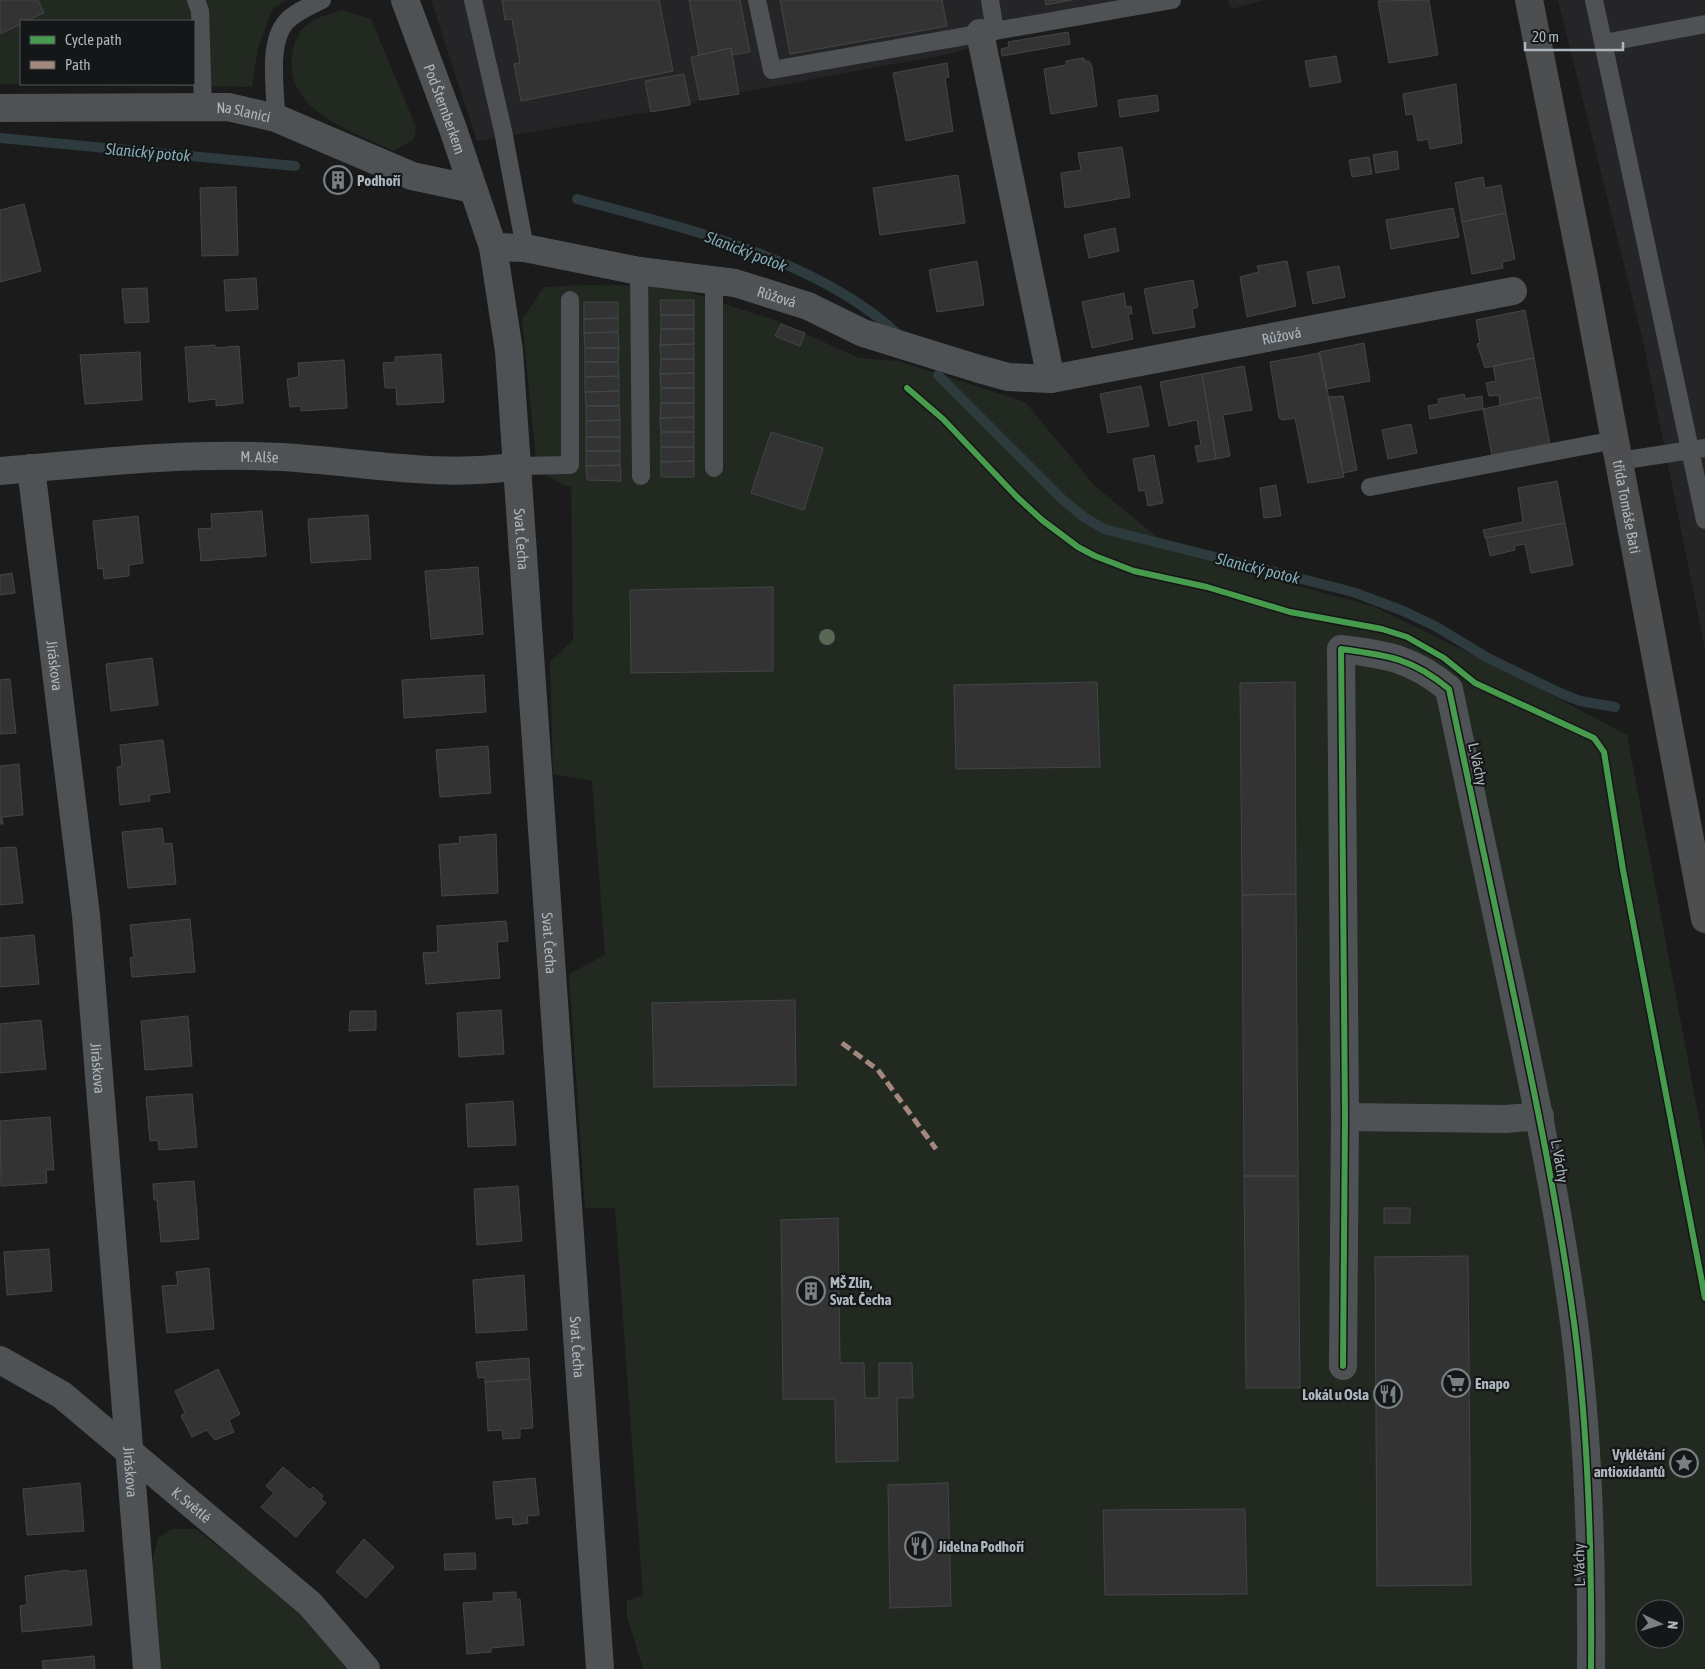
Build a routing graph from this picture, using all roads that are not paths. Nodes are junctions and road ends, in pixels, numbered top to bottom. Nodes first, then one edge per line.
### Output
1 (196, 0) edge
2 (322, 0) edge
3 (405, 0) edge
4 (473, 0) edge
5 (758, 0) edge
6 (990, 0) edge
7 (1172, 0) edge
8 (1513, 0) edge
9 (1529, 0) edge
10 (1594, 0) edge
11 (1705, 24) edge
12 (987, 32) junction
13 (1604, 43) junction
14 (1547, 95) junction
15 (203, 107) junction
16 (0, 108) edge
17 (276, 118) junction
18 (473, 189) junction
19 (484, 220) joint
20 (493, 247) junction
21 (525, 248) junction
22 (639, 272) junction
23 (714, 281) junction
24 (1512, 292) dead end
25 (570, 300) dead end
26 (1051, 378) junction
27 (1698, 449) edge
28 (1617, 451) junction
29 (518, 466) junction
30 (31, 468) junction
31 (714, 468) dead end
32 (0, 471) edge
33 (641, 476) dead end
34 (1370, 487) dead end
35 (1705, 520) edge
36 (1705, 919) edge
37 (1540, 1116) junction
38 (1345, 1117) junction
39 (0, 1360) edge
40 (1343, 1366) dead end
41 (129, 1452) junction
42 (148, 1669) edge
43 (366, 1669) edge
44 (600, 1669) edge
45 (1591, 1669) edge

1 - 15 lane
2 - 17 lane
3 - 18 street, Pod Šternberkem
4 - 21 lane
5 - 12 lane
6 - 12 lane
7 - 12 lane
8 - 14 main road, třída Tomáše Bati
9 - 14 main road, třída Tomáše Bati
10 - 13 lane
11 - 13 lane
12 - 26 street
13 - 27 lane
14 - 28 main road, třída Tomáše Bati
15 - 16 street, Na Slanici
15 - 17 street, Na Slanici
17 - 18 street, Na Slanici
18 - 19 street, Pod Šternberkem
19 - 20 street, Svat. Čecha
20 - 21 street, Růžová
20 - 29 street, Svat. Čecha
21 - 22 street, Růžová
22 - 23 street, Růžová
22 - 33 lane
23 - 26 street, Růžová
23 - 31 lane
24 - 26 street, Růžová
25 - 29 lane
27 - 28 lane
27 - 35 lane
28 - 34 lane
28 - 36 main road, třída Tomáše Bati
29 - 30 street, M. Alše
29 - 44 street, Svat. Čecha
30 - 32 street, M. Alše
30 - 41 street, Jiráskova
37 - 38 street
37 - 38 street, L. Váchy
37 - 45 street, L. Váchy
38 - 40 street, L. Váchy
39 - 41 street, K. Světlé
41 - 42 street, Jiráskova
41 - 43 street, K. Světlé

